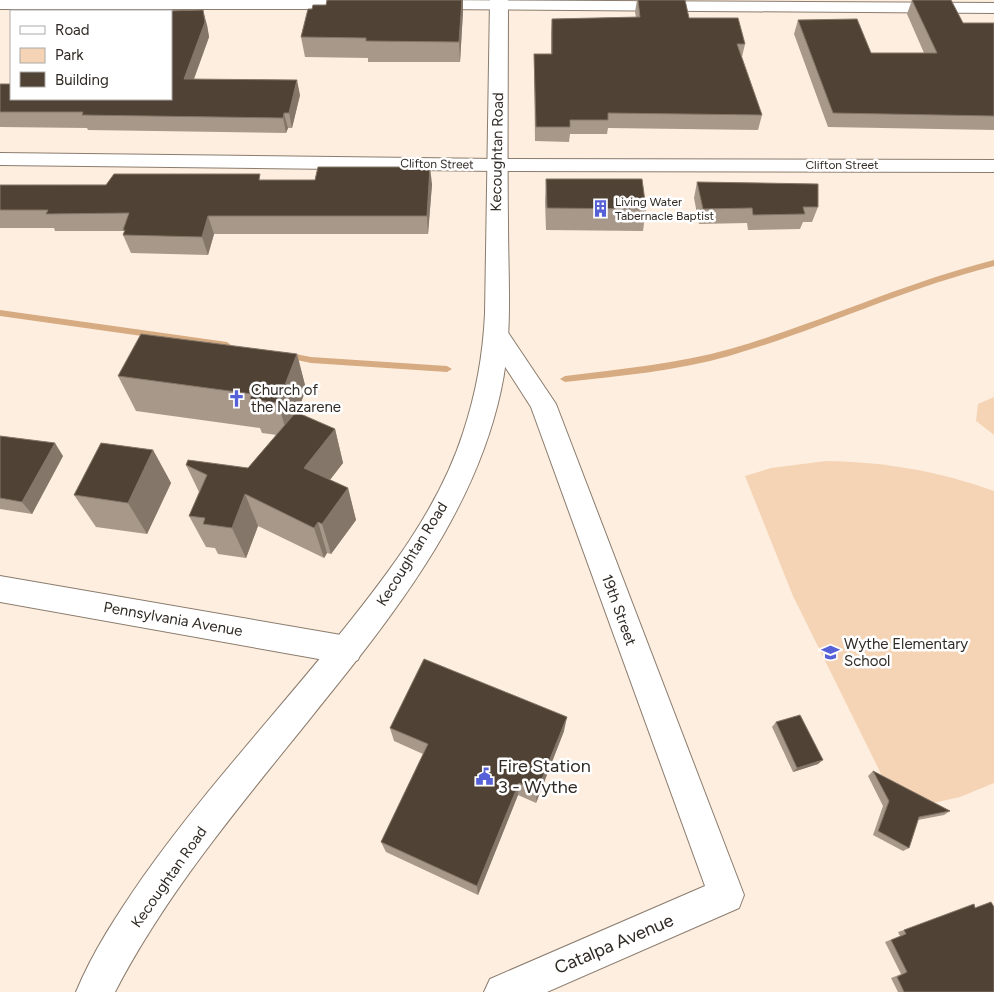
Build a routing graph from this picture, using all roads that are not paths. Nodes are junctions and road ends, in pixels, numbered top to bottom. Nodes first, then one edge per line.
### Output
1 (499, 2) edge
2 (0, 4) edge
3 (380, 4) edge
4 (410, 4) edge
5 (994, 8) edge
6 (0, 159) edge
7 (497, 165) junction
8 (994, 166) edge
9 (496, 334) junction
10 (0, 589) edge
11 (346, 650) junction
12 (726, 895) joint
13 (95, 992) edge
14 (502, 992) edge

1 - 4 street
1 - 5 street
1 - 7 street, Kecoughtan Road
2 - 3 street
6 - 7 street, Clifton Street
7 - 8 street, Clifton Street
7 - 9 street, Kecoughtan Road
9 - 11 street, Kecoughtan Road
9 - 12 street, 19th Street
10 - 11 street, Pennsylvania Avenue
11 - 13 street, Kecoughtan Road
12 - 14 street, Catalpa Avenue

